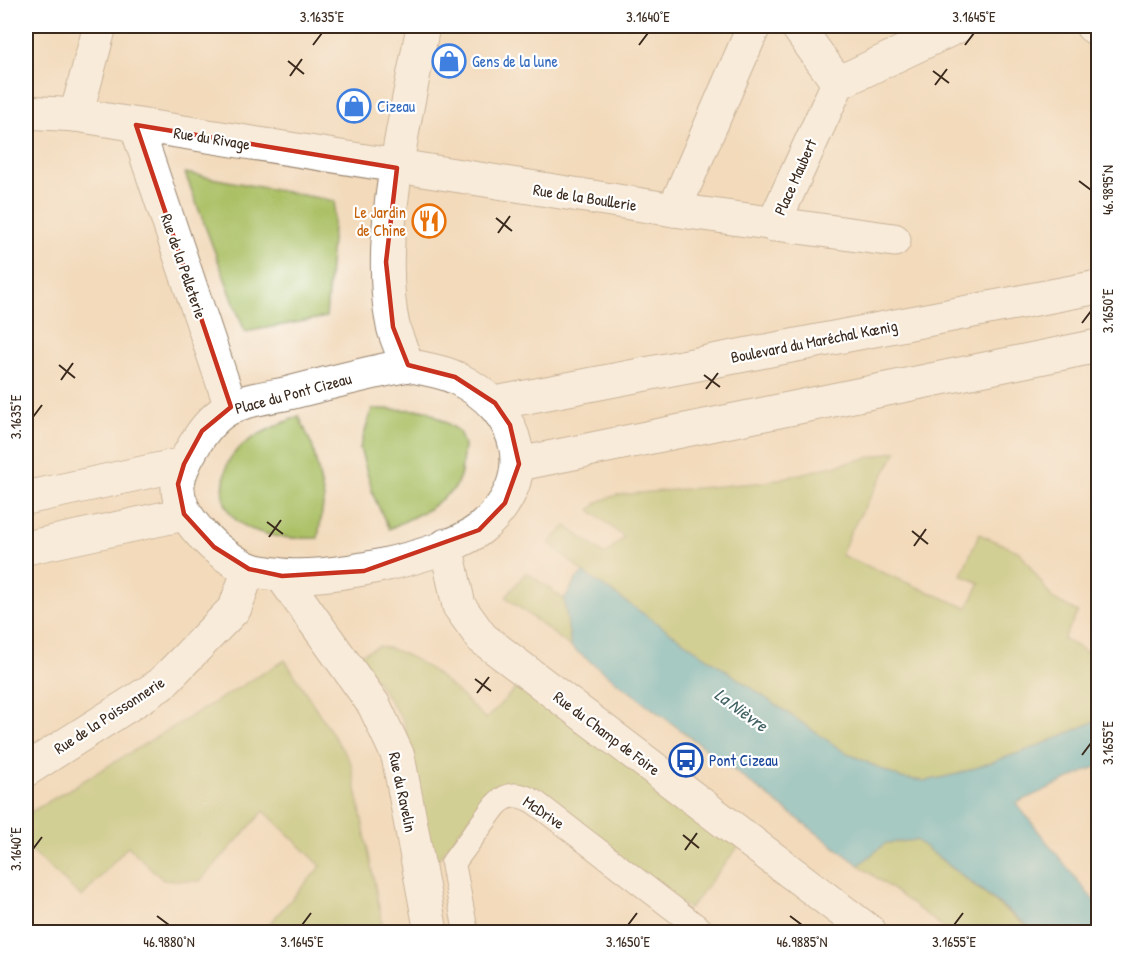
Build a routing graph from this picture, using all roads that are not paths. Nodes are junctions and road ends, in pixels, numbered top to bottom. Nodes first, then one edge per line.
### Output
1 (100, 26) edge
2 (423, 26) edge
3 (753, 26) edge
4 (797, 26) edge
5 (958, 26) edge
6 (1092, 26) edge
7 (1098, 30) edge
8 (837, 83) junction
9 (26, 112) edge
10 (76, 115) junction
11 (136, 125) junction
12 (397, 168) junction
13 (674, 210) junction
14 (773, 225) junction
15 (894, 240) dead end
16 (1098, 287) edge
17 (1098, 346) edge
18 (408, 365) junction
19 (495, 403) junction
20 (231, 407) junction
21 (184, 464) junction
22 (519, 464) junction
23 (26, 498) edge
24 (184, 514) junction
25 (446, 545) junction
26 (26, 548) edge
27 (249, 569) junction
28 (282, 576) junction
29 (26, 770) edge
30 (431, 933) edge
31 (466, 933) edge
32 (704, 933) edge
33 (870, 933) edge

1 - 10 main road
2 - 12 main road
3 - 13 main road
4 - 8 main road
5 - 8 main road
6 - 7 main road
8 - 14 main road, Place Maubert
9 - 10 main road, Rue du Rivage
10 - 11 main road, Rue du Rivage
11 - 12 main road, Rue du Rivage
11 - 20 main road, Rue de la Pelleterie
12 - 13 main road, Rue de la Boullerie
12 - 18 main road
13 - 14 main road, Rue de la Boullerie
14 - 15 main road, Place Maubert
16 - 19 main road, Boulevard du Maréchal Kœnig
17 - 22 main road
18 - 19 main road, Place du Pont Cizeau
18 - 20 main road, Place du Pont Cizeau
19 - 22 main road, Place du Pont Cizeau
20 - 21 main road, Place du Pont Cizeau
21 - 23 main road
21 - 24 main road, Place du Pont Cizeau
22 - 25 main road, Place du Pont Cizeau
24 - 26 main road
24 - 27 main road, Place du Pont Cizeau
25 - 28 main road, Place du Pont Cizeau
25 - 33 main road, Rue du Champ de Foire
27 - 28 main road, Place du Pont Cizeau
27 - 29 main road, Rue de la Poissonnerie
28 - 30 main road, Rue du Ravelin
31 - 32 lane, McDrive

